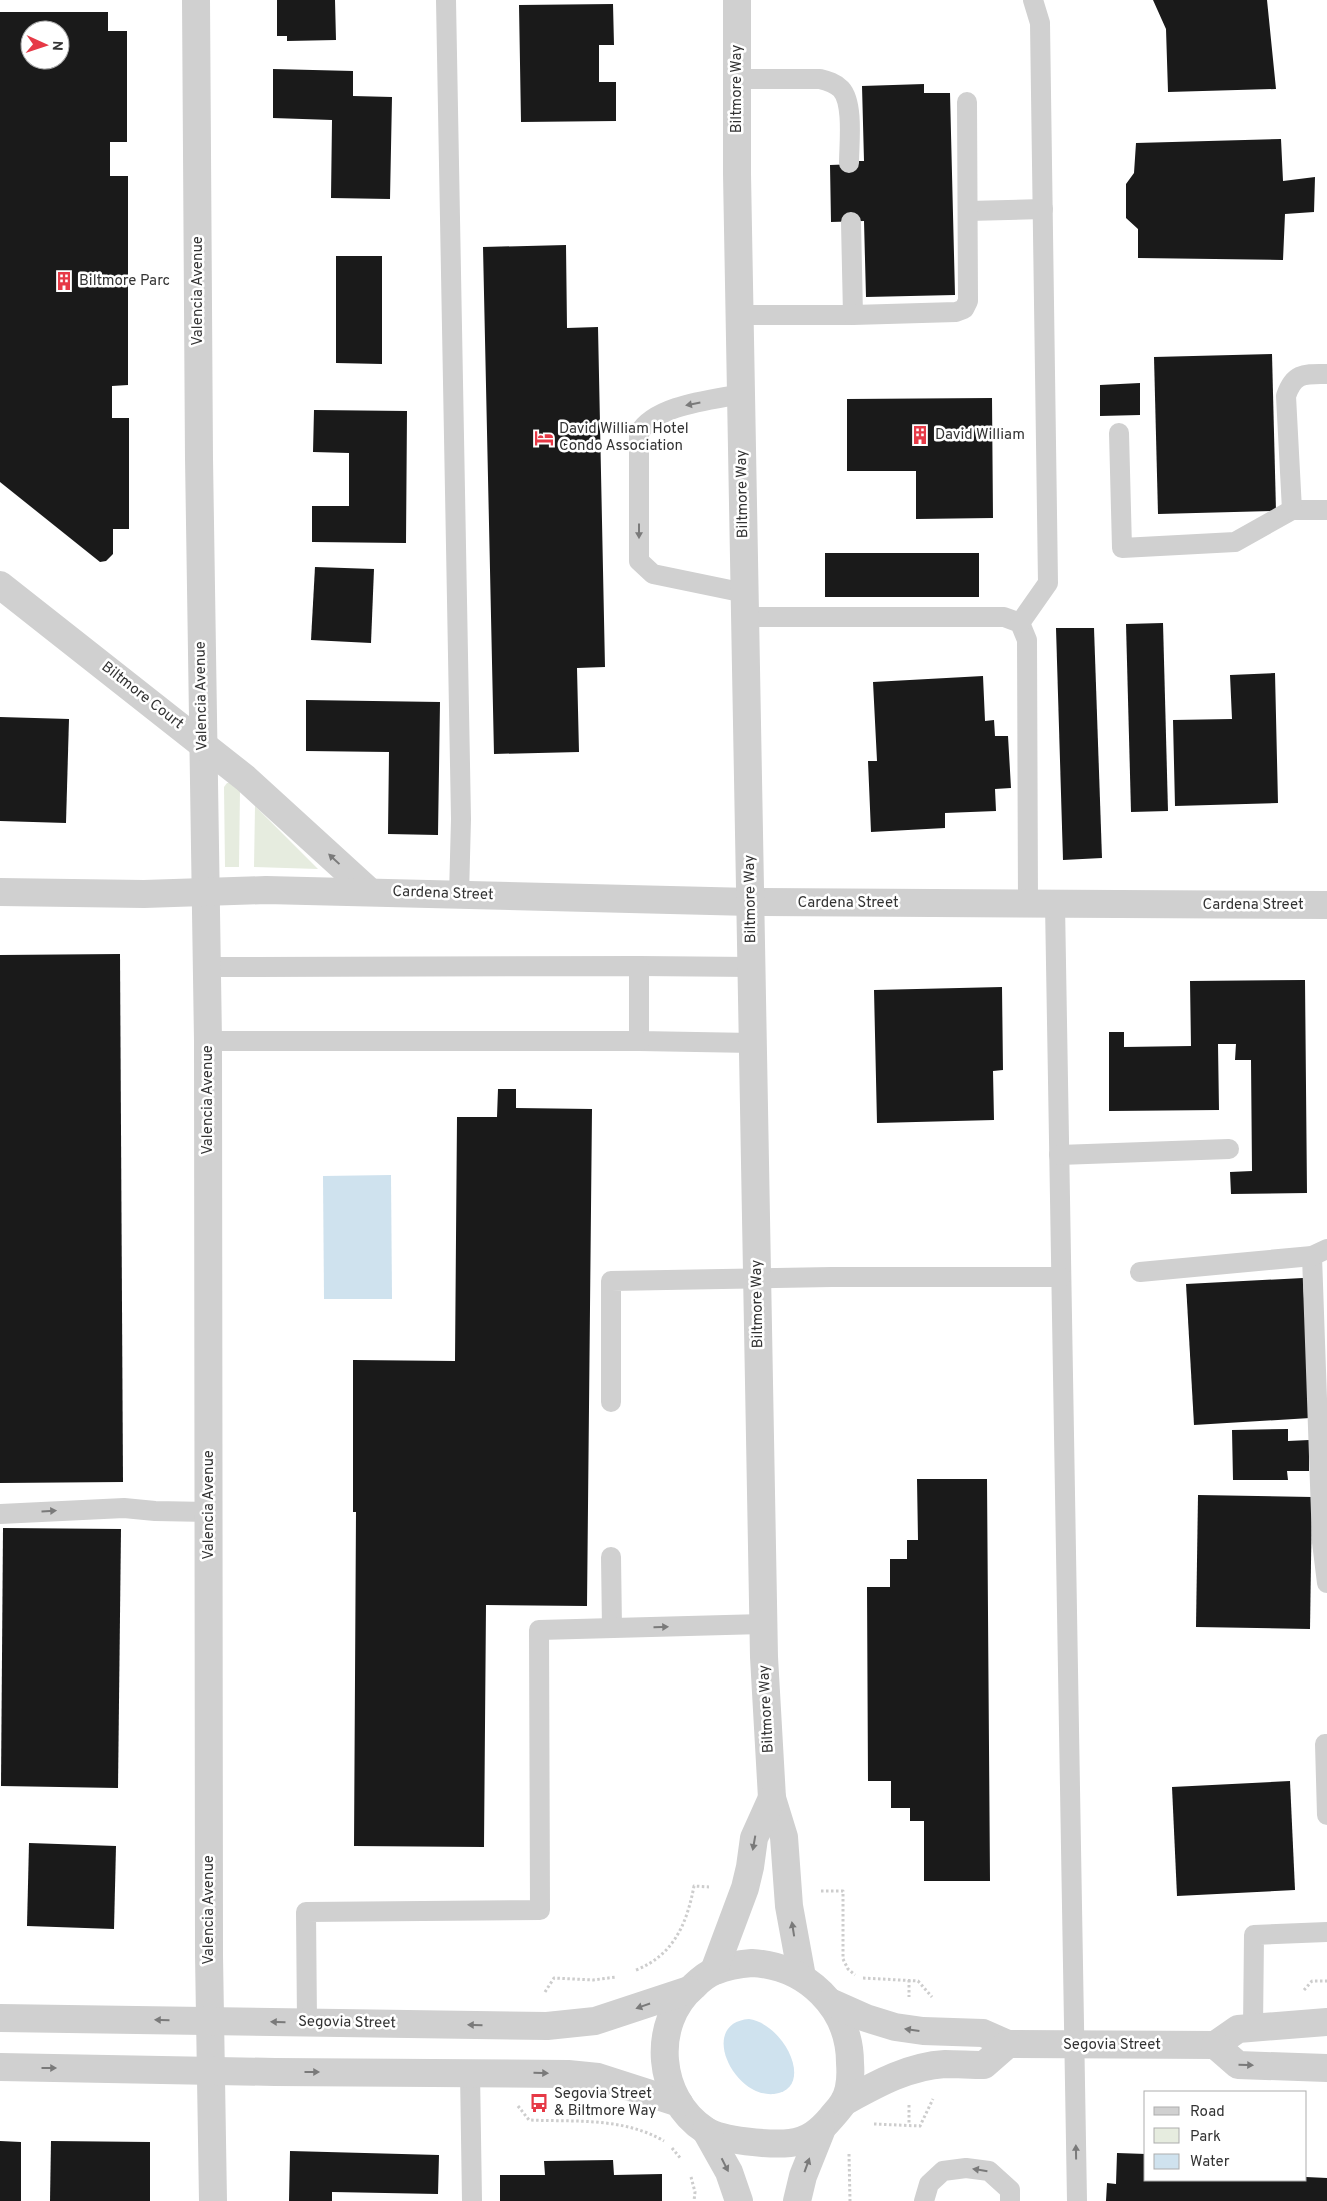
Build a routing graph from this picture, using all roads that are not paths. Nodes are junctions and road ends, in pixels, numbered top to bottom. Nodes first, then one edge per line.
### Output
1 (196, 0) edge
2 (446, 0) edge
3 (737, 0) edge
4 (1033, 0) edge
5 (737, 79) junction
6 (967, 102) dead end
7 (849, 163) dead end
8 (1043, 209) junction
9 (968, 211) junction
10 (851, 222) dead end
11 (853, 314) junction
12 (740, 315) junction
13 (1327, 374) edge
14 (741, 394) junction
15 (1119, 433) dead end
16 (1292, 510) junction
17 (1327, 510) edge
18 (0, 585) edge
19 (745, 605) junction
20 (1020, 622) junction
21 (203, 744) junction
22 (0, 892) edge
23 (205, 892) junction
24 (370, 892) junction
25 (459, 895) junction
26 (751, 902) junction
27 (1028, 904) junction
28 (1055, 904) junction
29 (1327, 905) edge
30 (640, 966) junction
31 (205, 967) junction
32 (752, 967) junction
33 (208, 1041) junction
34 (639, 1041) junction
35 (753, 1043) junction
36 (1230, 1149) dead end
37 (1059, 1155) junction
38 (1320, 1253) edge
39 (1140, 1272) dead end
40 (1061, 1277) junction
41 (757, 1279) junction
42 (611, 1402) dead end
43 (209, 1512) junction
44 (0, 1514) edge
45 (611, 1557) dead end
46 (1327, 1583) edge
47 (763, 1624) junction
48 (612, 1628) junction
49 (1327, 1744) edge
50 (772, 1798) junction
51 (1327, 1815) edge
52 (1327, 1932) edge
53 (714, 1971) junction
54 (802, 1977) junction
55 (689, 1990) junction
56 (830, 2002) junction
57 (0, 2018) edge
58 (211, 2020) junction
59 (307, 2022) junction
60 (1327, 2022) edge
61 (1253, 2028) junction
62 (1008, 2044) junction
63 (1074, 2044) junction
64 (1215, 2045) junction
65 (0, 2067) edge
66 (1327, 2068) edge
67 (211, 2071) junction
68 (470, 2072) junction
69 (844, 2102) junction
70 (679, 2103) junction
71 (706, 2131) junction
72 (821, 2131) junction
73 (213, 2201) edge
74 (472, 2201) edge
75 (739, 2201) edge
76 (797, 2201) edge
77 (924, 2201) edge
78 (1010, 2201) edge
79 (1077, 2201) edge

1 - 21 street, Valencia Avenue
2 - 25 lane
3 - 5 street, Biltmore Way
4 - 8 lane
5 - 7 lane
5 - 12 street, Biltmore Way
6 - 9 lane
8 - 9 lane
8 - 20 lane
9 - 11 lane
10 - 11 lane
11 - 12 lane
12 - 14 street, Biltmore Way
13 - 16 lane
14 - 19 street, Biltmore Way
14 -> 19 lane
15 - 16 lane
16 - 17 lane
18 - 21 street, Biltmore Court
19 - 20 lane
19 - 26 street, Biltmore Way
20 - 27 lane
21 - 23 street, Valencia Avenue
24 -> 21 street, Biltmore Court
22 - 23 street
23 - 24 street, Cardena Street
23 - 31 street, Valencia Avenue
24 - 25 street, Cardena Street
25 - 26 street, Cardena Street
26 - 27 street, Cardena Street
26 - 32 street, Biltmore Way
27 - 28 street, Cardena Street
28 - 29 street, Cardena Street
28 - 37 lane
30 - 31 lane
30 - 32 lane
30 - 34 lane
31 - 33 street, Valencia Avenue
32 - 35 street, Biltmore Way
33 - 34 lane
33 - 43 street, Valencia Avenue
34 - 35 lane
35 - 41 street, Biltmore Way
36 - 37 lane
37 - 40 lane
38 - 39 lane
38 - 46 lane
40 - 41 lane
40 - 63 lane
41 - 42 lane
41 - 47 street, Biltmore Way
44 -> 43 lane
43 - 58 street, Valencia Avenue
45 - 48 lane
48 -> 47 lane
47 - 50 street, Biltmore Way
48 - 59 lane
49 - 51 lane
50 -> 53 street, Biltmore Way
54 -> 50 street, Biltmore Way
52 - 61 lane
53 - 54 street
53 - 55 street
54 - 56 street
55 -> 59 street, Segovia Street
55 - 70 street
62 -> 56 street, Segovia Street
56 - 69 street
58 -> 57 street, Segovia Street
59 -> 58 street, Segovia Street
58 - 67 street, Valencia Avenue
60 - 61 street
61 - 64 street
62 - 63 street, Segovia Street
62 - 69 street
63 - 64 street, Segovia Street
79 -> 63 lane
64 -> 66 street
65 -> 67 street
67 -> 68 street
67 - 73 street, Valencia Avenue
68 -> 70 street
68 - 74 lane
69 - 72 street
70 - 71 street
71 - 72 street
71 -> 75 street
76 -> 72 street
78 -> 77 lane

